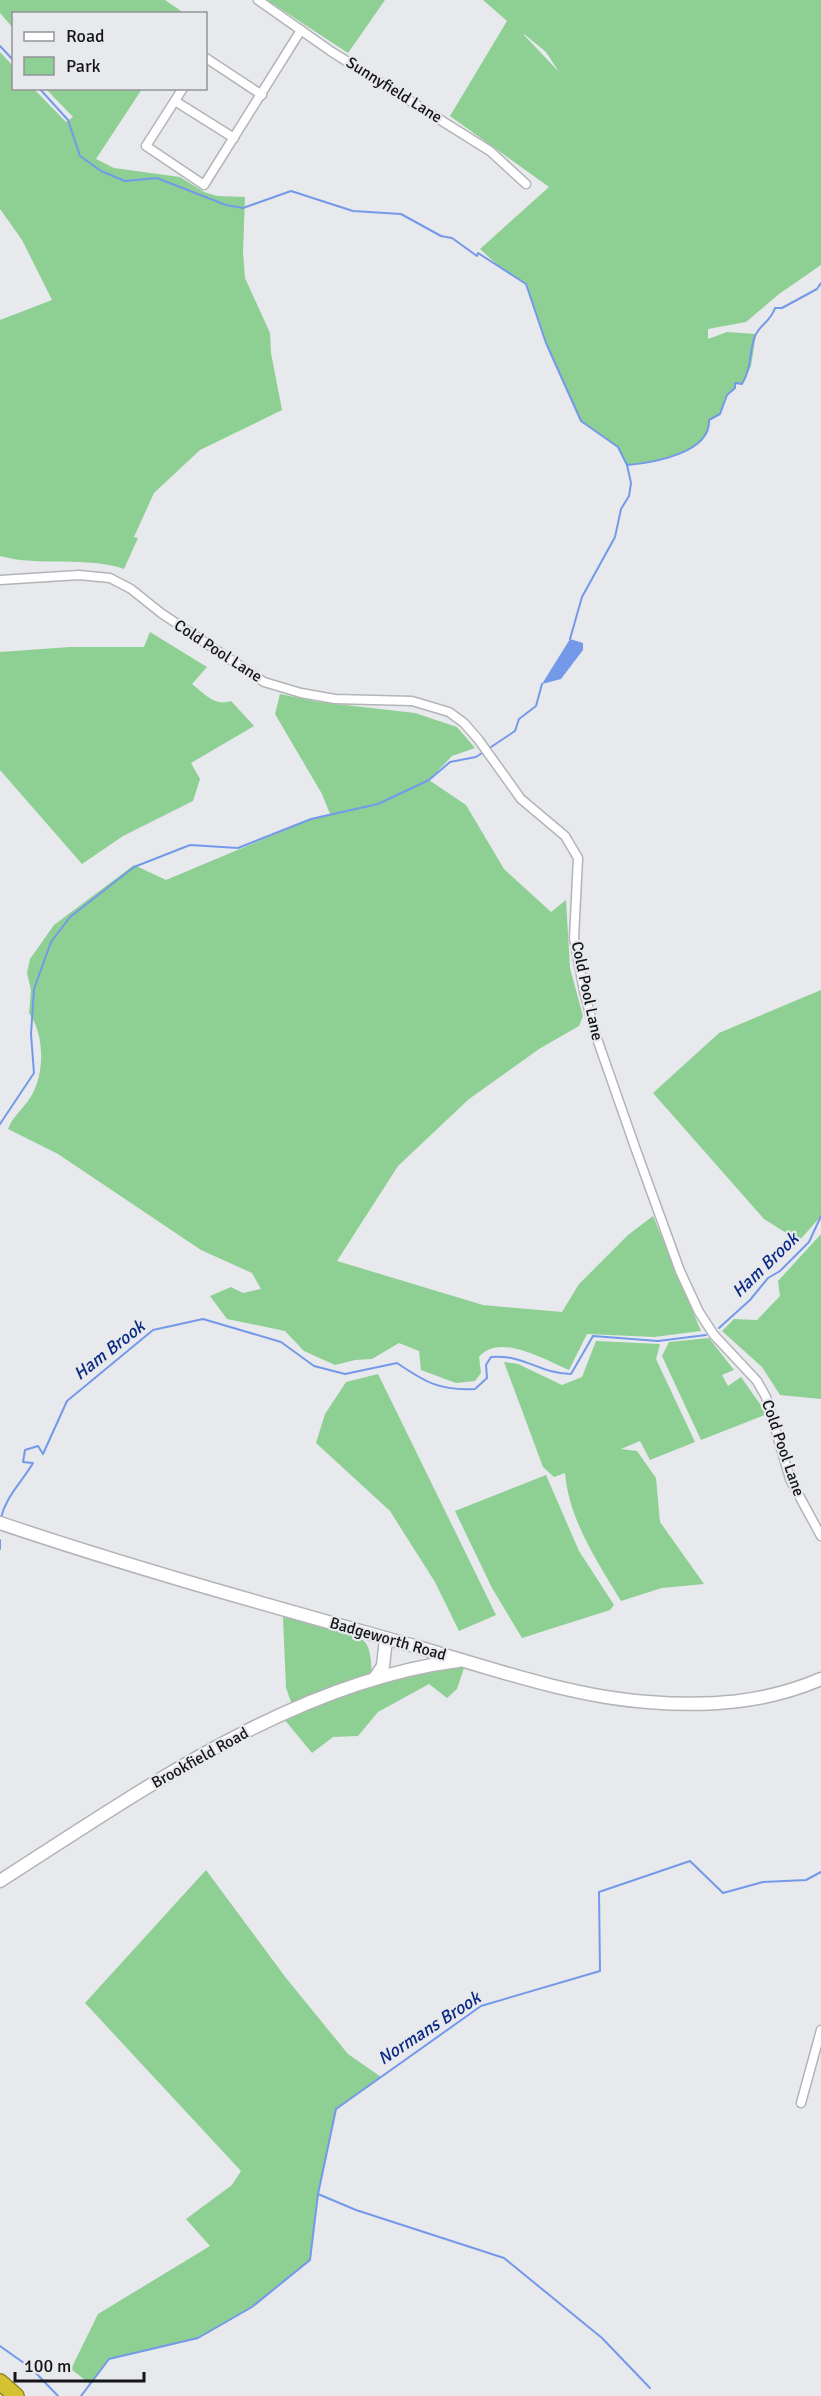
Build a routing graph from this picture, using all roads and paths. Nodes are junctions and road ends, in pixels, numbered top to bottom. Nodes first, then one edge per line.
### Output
1 (258, 0) edge
2 (301, 30) junction
3 (207, 59) edge
4 (182, 90) edge
5 (262, 95) junction
6 (175, 101) junction
7 (234, 138) junction
8 (526, 184) dead end
9 (0, 580) edge
10 (0, 1522) edge
11 (821, 1536) edge
12 (386, 1639) junction
13 (415, 1647) junction
14 (462, 1660) junction
15 (415, 1666) junction
16 (375, 1678) junction
17 (821, 1679) edge
18 (0, 1881) edge
19 (821, 2030) edge
20 (801, 2103) dead end
21 (0, 2382) edge
22 (16, 2396) edge

1 - 2 street, Sunnyfield Lane
2 - 5 street
2 - 8 street, Sunnyfield Lane
3 - 5 street
4 - 6 street
5 - 7 street
6 - 7 street
6 - 7 street
9 - 11 street, Cold Pool Lane
10 - 12 street, Badgeworth Road
12 - 13 street, Badgeworth Road
12 - 16 street
13 - 14 street, Badgeworth Road
13 - 15 street
14 - 15 street, Brookfield Road
14 - 17 street, Badgeworth Road
15 - 16 street, Brookfield Road
16 - 18 street, Brookfield Road
19 - 20 street
21 - 22 highway

